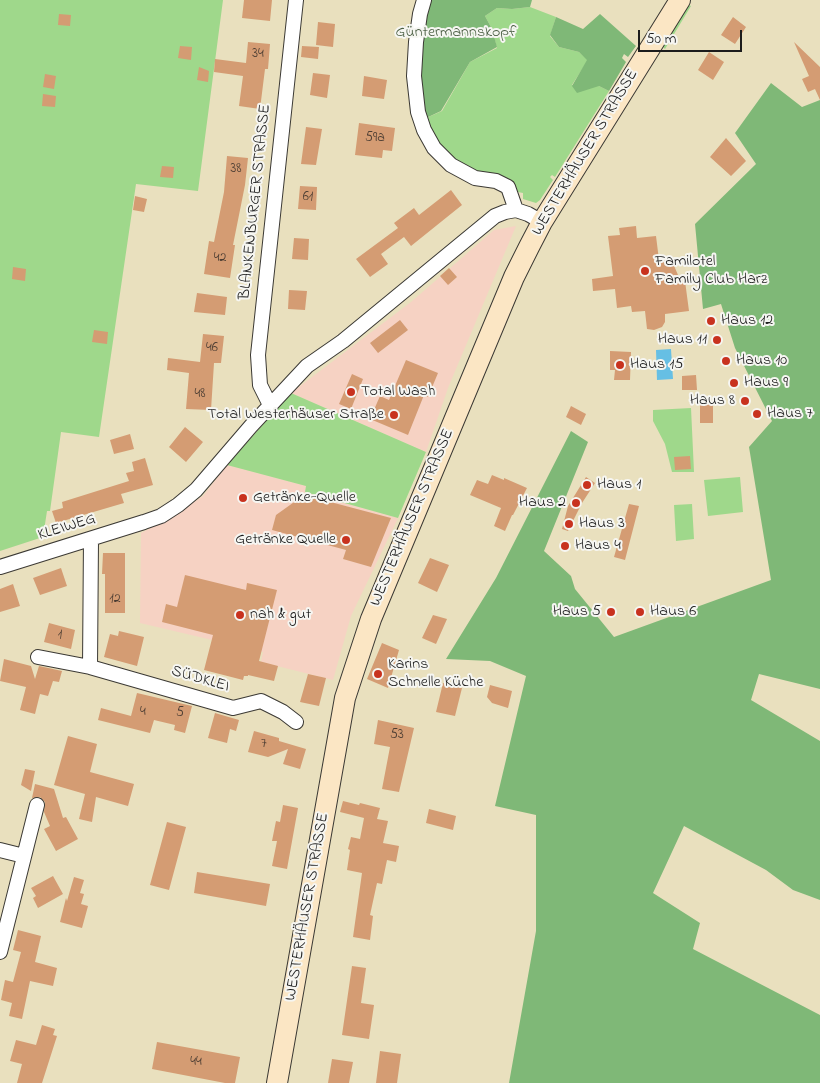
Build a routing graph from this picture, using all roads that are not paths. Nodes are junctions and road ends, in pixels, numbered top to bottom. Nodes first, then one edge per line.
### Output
1 (296, 0) edge
2 (424, 0) edge
3 (680, 0) edge
4 (516, 210) junction
5 (542, 222) junction
6 (270, 406) junction
7 (91, 539) junction
8 (0, 567) edge
9 (38, 658) dead end
10 (90, 667) junction
11 (296, 722) dead end
12 (37, 805) dead end
13 (0, 850) edge
14 (24, 856) junction
15 (0, 952) edge
16 (277, 1083) edge

1 - 6 street, BLANKENBURGER STRASSE
2 - 4 street
3 - 5 main road, WESTERHÄUSER STRASSE
4 - 5 street
4 - 6 street
5 - 16 main road, WESTERHÄUSER STRASSE
6 - 7 street, KLEIWEG
7 - 8 street, KLEIWEG
7 - 10 street
9 - 10 street, SÜDKLEI
10 - 11 street, SÜDKLEI
12 - 14 street
13 - 14 street
14 - 15 street

